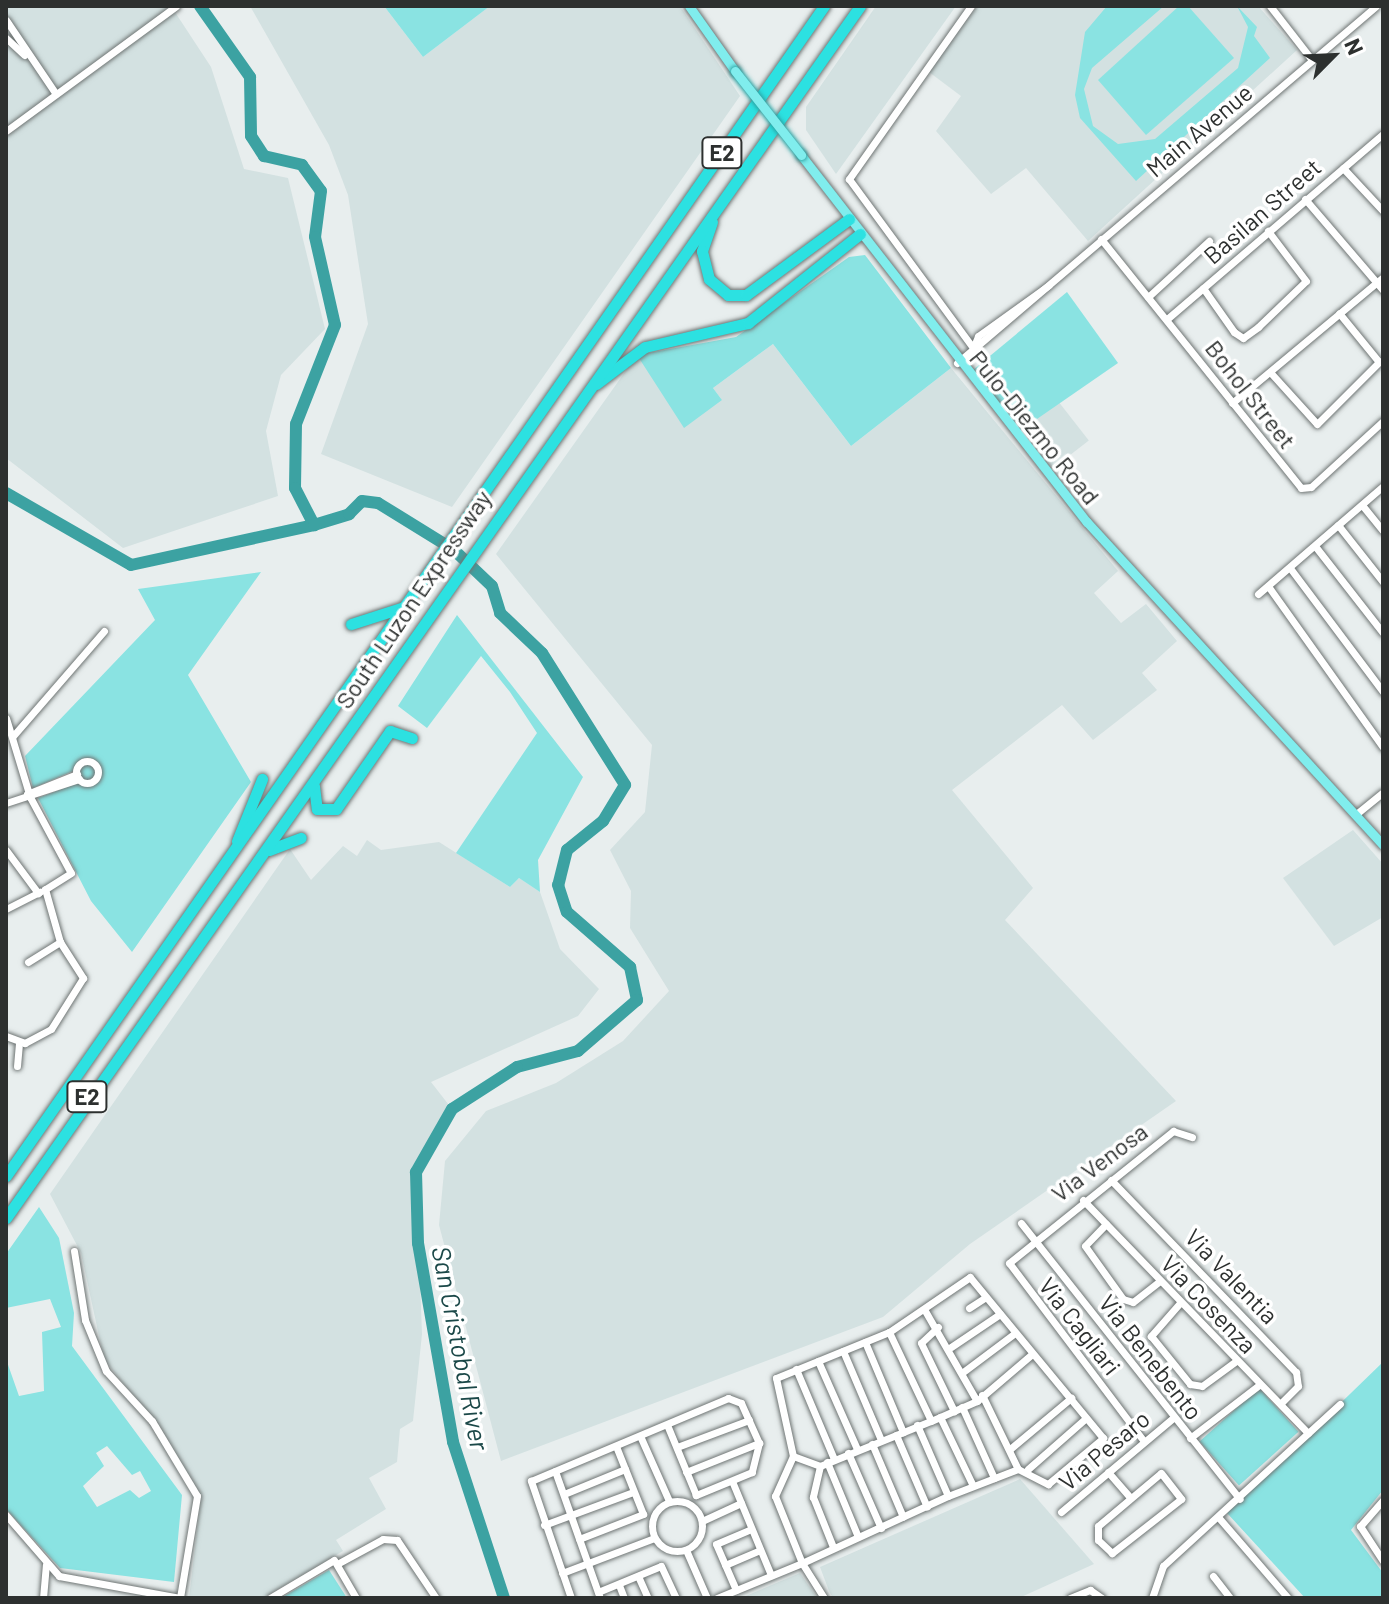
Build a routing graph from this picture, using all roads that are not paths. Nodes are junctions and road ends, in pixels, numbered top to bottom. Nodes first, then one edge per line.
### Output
1 (176, 6) edge
2 (689, 6) edge
3 (822, 6) edge
4 (860, 6) edge
5 (971, 6) edge
6 (1270, 6) edge
7 (1376, 6) edge
8 (6, 20) edge
9 (6, 38) edge
10 (24, 55) junction
11 (1312, 60) junction
12 (56, 94) junction
13 (6, 131) edge
14 (1383, 134) edge
15 (1343, 168) junction
16 (728, 191) junction
17 (1305, 199) junction
18 (1383, 211) edge
19 (849, 219) junction
20 (1268, 231) junction
21 (860, 234) junction
22 (1101, 239) junction
23 (1209, 241) dead end
24 (1380, 280) edge
25 (1203, 288) junction
26 (1383, 290) edge
27 (1148, 297) junction
28 (1339, 313) junction
29 (1167, 319) junction
30 (973, 348) junction
31 (957, 363) junction
32 (1270, 372) junction
33 (584, 395) junction
34 (1232, 403) junction
35 (1383, 421) edge
36 (1383, 486) edge
37 (1362, 505) junction
38 (1338, 525) junction
39 (1383, 531) edge
40 (1315, 546) junction
41 (1290, 568) junction
42 (1383, 582) edge
43 (1268, 586) junction
44 (1258, 594) dead end
45 (405, 607) junction
46 (351, 624) dead end
47 (104, 631) dead end
48 (1383, 633) edge
49 (1383, 692) edge
50 (6, 718) edge
51 (13, 736) junction
52 (412, 738) dead end
53 (1383, 747) edge
54 (327, 765) junction
55 (78, 776) dead end
56 (262, 779) dead end
57 (1383, 792) edge
58 (27, 796) junction
59 (6, 803) edge
60 (1355, 815) junction
61 (301, 838) dead end
62 (1383, 845) edge
63 (6, 850) edge
64 (231, 857) junction
65 (247, 873) junction
66 (42, 891) junction
67 (6, 909) edge
68 (60, 942) junction
69 (28, 962) dead end
70 (6, 1036) edge
71 (19, 1042) junction
72 (17, 1066) dead end
73 (1192, 1137) dead end
74 (6, 1176) edge
75 (1111, 1180) junction
76 (1083, 1200) junction
77 (6, 1218) edge
78 (1021, 1223) dead end
79 (1106, 1224) junction
80 (1032, 1238) junction
81 (74, 1251) dead end
82 (1160, 1281) junction
83 (986, 1297) junction
84 (1179, 1304) junction
85 (969, 1308) dead end
86 (924, 1309) junction
87 (1000, 1314) junction
88 (938, 1327) junction
89 (889, 1332) junction
90 (1015, 1333) junction
91 (865, 1342) junction
92 (951, 1347) junction
93 (843, 1351) junction
94 (1032, 1354) junction
95 (818, 1361) junction
96 (1236, 1361) junction
97 (796, 1369) junction
98 (963, 1372) junction
99 (1259, 1385) junction
100 (980, 1398) junction
101 (1071, 1398) junction
102 (1281, 1403) junction
103 (1340, 1404) dead end
104 (962, 1407) junction
105 (954, 1411) junction
106 (940, 1417) junction
107 (1086, 1418) junction
108 (1172, 1419) junction
109 (749, 1420) junction
110 (931, 1421) junction
111 (917, 1425) junction
112 (668, 1427) junction
113 (900, 1433) junction
114 (1308, 1433) junction
115 (641, 1438) junction
116 (1190, 1438) junction
117 (881, 1440) junction
118 (1143, 1440) junction
119 (759, 1443) junction
120 (872, 1444) junction
121 (616, 1446) junction
122 (677, 1447) junction
123 (1010, 1449) junction
124 (853, 1451) junction
125 (793, 1456) junction
126 (827, 1462) junction
127 (625, 1469) junction
128 (1018, 1469) junction
129 (1028, 1469) junction
130 (555, 1471) junction
131 (686, 1472) junction
132 (1108, 1472) junction
133 (994, 1478) junction
134 (732, 1481) junction
135 (973, 1486) junction
136 (633, 1492) junction
137 (564, 1494) junction
138 (948, 1496) junction
139 (1130, 1497) junction
140 (1240, 1499) junction
141 (1383, 1500) edge
142 (669, 1501) junction
143 (741, 1503) junction
144 (927, 1507) junction
145 (1061, 1512) dead end
146 (6, 1515) edge
147 (569, 1517) junction
148 (903, 1517) junction
149 (1219, 1518) junction
150 (702, 1521) junction
151 (544, 1525) junction
152 (881, 1528) junction
153 (751, 1529) junction
154 (858, 1537) junction
155 (654, 1538) junction
156 (579, 1539) junction
157 (833, 1547) junction
158 (686, 1550) junction
159 (760, 1550) junction
160 (1383, 1561) edge
161 (802, 1563) junction
162 (337, 1564) junction
163 (588, 1564) junction
164 (46, 1565) junction
165 (725, 1565) junction
166 (562, 1573) junction
167 (771, 1575) junction
168 (638, 1576) junction
169 (1213, 1576) dead end
170 (619, 1585) junction
171 (736, 1590) junction
172 (599, 1595) edge
173 (43, 1598) edge
174 (180, 1598) edge
175 (270, 1598) edge
176 (356, 1598) edge
177 (436, 1598) edge
178 (571, 1598) edge
179 (624, 1598) edge
180 (648, 1598) edge
181 (676, 1598) edge
182 (707, 1598) edge
183 (717, 1598) edge
184 (824, 1598) edge
185 (1070, 1598) edge
186 (1102, 1598) edge
187 (1152, 1598) edge
188 (1230, 1598) edge
189 (1288, 1598) edge

1 - 12 street
2 - 19 main road, Pulo-Diezmo Road, bridge
3 - 45 highway, South Luzon Expressway / E2
4 - 16 highway, South Luzon Expressway / E2
5 - 30 street
6 - 11 street
7 - 11 street, Main Avenue
8 - 10 street
9 - 10 street
10 - 12 street
11 - 22 street, Main Avenue
12 - 13 street
14 - 15 street, Basilan Street
15 - 17 street, Basilan Street
15 - 18 street
16 - 19 highway
16 - 33 highway, South Luzon Expressway / E2
17 - 20 street, Basilan Street
17 - 24 street
19 - 21 main road, Pulo-Diezmo Road
20 - 25 street, Basilan Street
20 - 25 street
21 - 31 main road, Pulo-Diezmo Road
21 - 33 highway
22 - 27 street, Bohol Street
22 - 30 street, Main Avenue
23 - 27 street
24 - 26 street
24 - 28 street
25 - 29 street, Basilan Street
27 - 29 street, Bohol Street
28 - 32 street
28 - 32 street
29 - 34 street, Bohol Street
30 - 31 street, Main Avenue
31 - 60 main road, Pulo-Diezmo Road
32 - 34 street
33 - 54 highway, South Luzon Expressway / E2
34 - 35 street, Bohol Street
36 - 37 street
37 - 38 street
37 - 39 street
38 - 40 street
38 - 42 street
40 - 41 street
40 - 48 street
41 - 43 street
41 - 49 street
43 - 44 street
43 - 53 street
45 - 46 highway
45 - 64 highway, South Luzon Expressway / E2
47 - 51 street
50 - 51 street
51 - 58 street
52 - 54 highway
54 - 65 highway, South Luzon Expressway / E2
55 - 58 street
56 - 64 highway
57 - 60 street
58 - 59 street
58 - 66 street
60 - 62 main road, Pulo-Diezmo Road
61 - 65 highway
63 - 66 street
64 - 74 highway, South Luzon Expressway / E2
65 - 77 highway, South Luzon Expressway / E2
66 - 67 street
66 - 68 street
68 - 69 street
68 - 71 street
70 - 71 street
71 - 72 street
73 - 75 street, Via Venosa
75 - 76 street, Via Venosa
75 - 102 street, Via Valentia
76 - 79 street, Via Cosenza
76 - 80 street, Via Venosa
78 - 80 street, Via Benebento
79 - 82 street, Via Cosenza
79 - 82 street
80 - 108 street, Via Benebento
80 - 118 street, Via Cagliari
81 - 174 street
82 - 84 street, Via Cosenza
83 - 85 street
83 - 86 street
83 - 87 street
84 - 96 street, Via Cosenza
84 - 96 street
86 - 88 street
86 - 89 street
87 - 90 street
87 - 92 street
88 - 92 street
88 - 105 street
89 - 91 street
89 - 110 street
90 - 94 street
90 - 98 street
91 - 93 street
91 - 113 street
92 - 98 street
93 - 95 street
93 - 117 street
94 - 100 street
94 - 101 street
95 - 97 street
95 - 124 street
96 - 99 street, Via Cosenza
97 - 125 street
97 - 126 street
98 - 100 street
99 - 102 street, Via Cosenza
99 - 116 street
100 - 104 street
100 - 123 street
101 - 107 street
101 - 123 street
102 - 114 street, Via Cosenza
103 - 114 street
104 - 105 street
104 - 133 street
105 - 106 street
106 - 110 street
106 - 135 street
107 - 129 street
107 - 129 street
108 - 116 street, Via Benebento
108 - 118 street, Via Pesaro
109 - 112 street
109 - 119 street
109 - 122 street
110 - 111 street
111 - 113 street
111 - 138 street
112 - 115 street
112 - 122 street
113 - 117 street
113 - 144 street
114 - 140 street
115 - 121 street
115 - 142 street
116 - 140 street, Via Benebento
117 - 120 street
118 - 132 street, Via Pesaro
119 - 131 street
119 - 134 street
120 - 124 street
120 - 148 street
121 - 127 street
121 - 130 street
122 - 131 street
123 - 128 street
124 - 126 street
124 - 152 street
125 - 126 street
125 - 161 street
126 - 154 street
126 - 157 street
127 - 136 street
127 - 137 street
128 - 129 street
128 - 133 street
130 - 137 street
130 - 151 street
131 - 134 street
132 - 139 street
132 - 145 street, Via Pesaro
133 - 135 street
134 - 143 street
135 - 138 street
136 - 147 street
136 - 156 street
137 - 147 street
138 - 144 street
139 - 139 street
140 - 149 street
141 - 160 street
142 - 150 street
142 - 155 street
143 - 150 street
143 - 153 street
144 - 148 street
146 - 164 street
147 - 151 street
147 - 156 street
148 - 152 street
149 - 187 street
149 - 189 street
150 - 158 street
151 - 166 street
152 - 154 street
153 - 159 street
153 - 165 street
154 - 157 street
155 - 158 street
155 - 163 street
156 - 163 street
157 - 161 street
158 - 182 street
159 - 165 street
159 - 167 street
161 - 167 street
161 - 184 street
162 - 175 street
162 - 176 street
162 - 177 street
163 - 166 street
163 - 172 street
164 - 173 street
164 - 174 street
165 - 171 street
166 - 178 street
167 - 171 street
168 - 170 street
168 - 180 street
168 - 181 street
169 - 188 street
170 - 172 street
170 - 179 street
171 - 183 street
185 - 186 street

